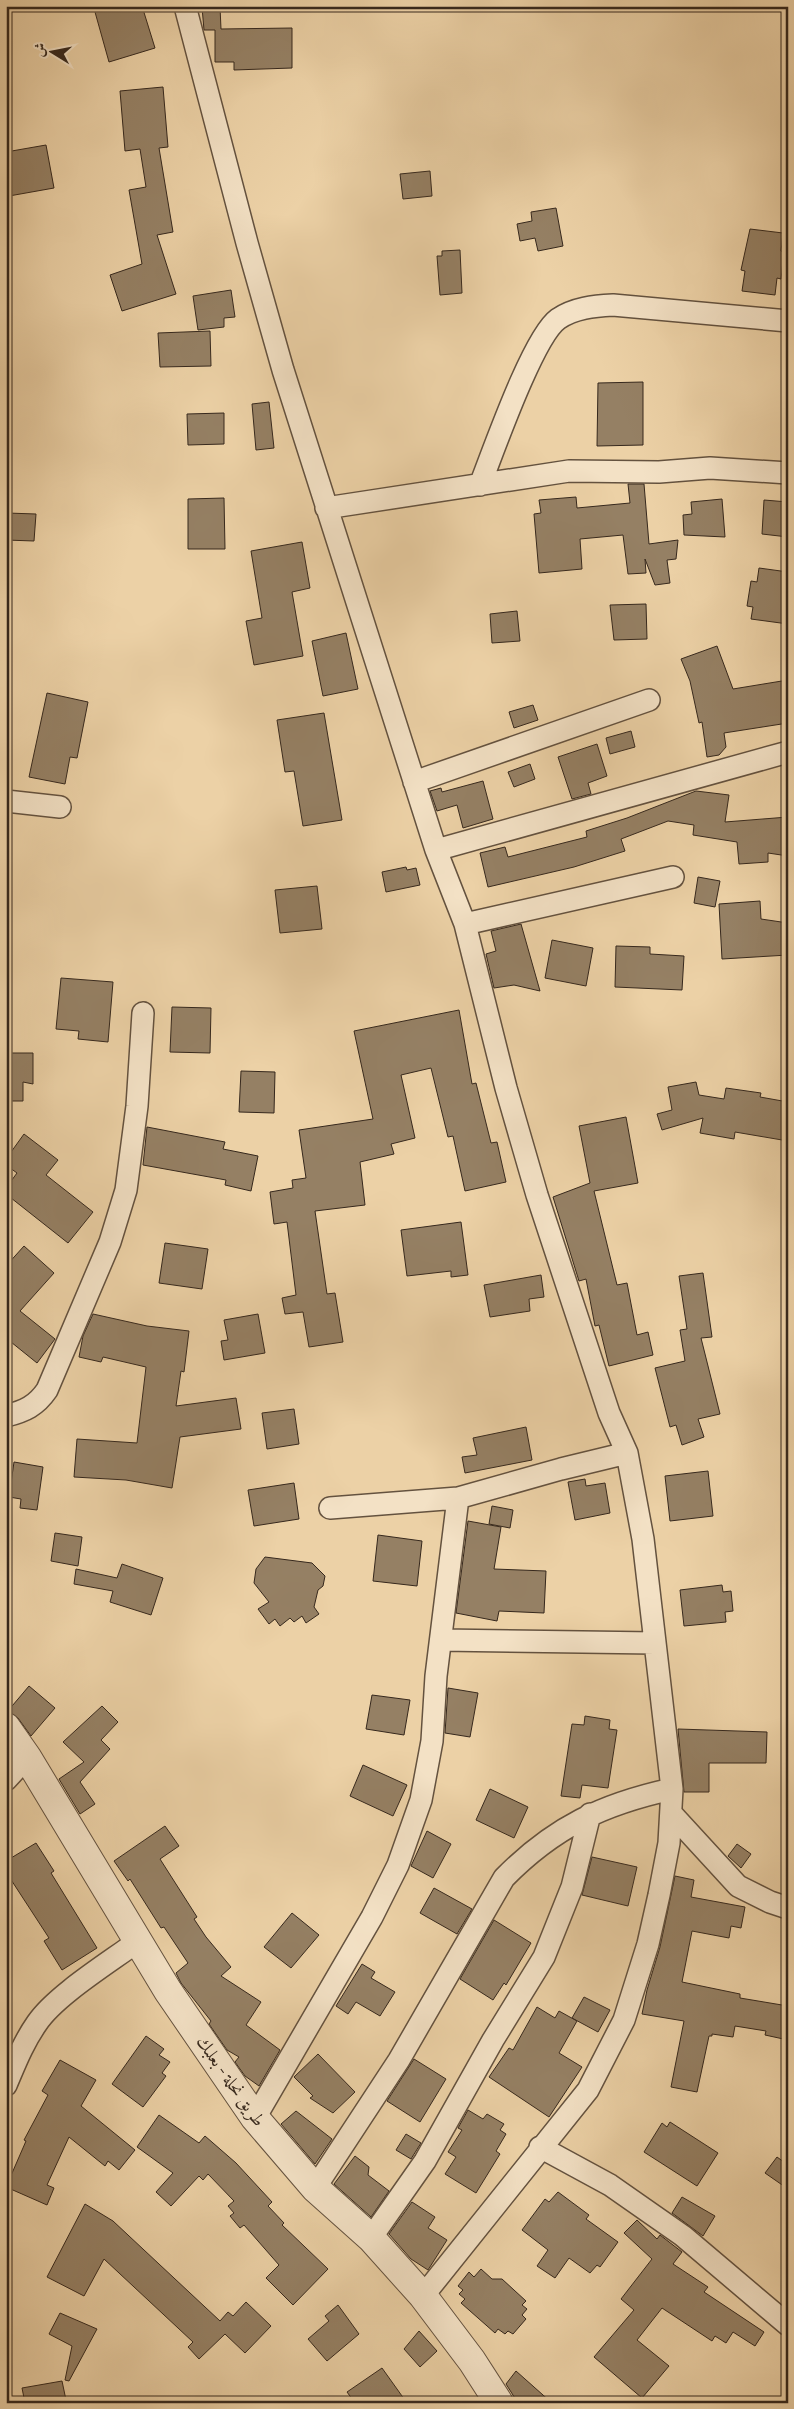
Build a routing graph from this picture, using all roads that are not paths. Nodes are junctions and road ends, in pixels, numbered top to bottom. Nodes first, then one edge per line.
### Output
1 (185, 6) edge
2 (788, 321) edge
3 (788, 472) edge
4 (480, 485) junction
5 (326, 508) junction
6 (649, 700) dead end
7 (788, 752) edge
8 (414, 782) junction
9 (6, 801) edge
10 (60, 807) dead end
11 (436, 850) junction
12 (673, 877) dead end
13 (465, 924) junction
14 (143, 1013) dead end
15 (6, 1416) edge
16 (627, 1454) junction
17 (458, 1498) junction
18 (330, 1508) dead end
19 (441, 1640) junction
20 (655, 1643) junction
21 (14, 1742) edge
22 (6, 1780) edge
23 (672, 1788) junction
24 (671, 1813) junction
25 (590, 1814) junction
26 (788, 1908) edge
27 (138, 1941) junction
28 (6, 2085) edge
29 (255, 2118) junction
30 (540, 2147) junction
31 (315, 2188) junction
32 (371, 2238) junction
33 (423, 2296) junction
34 (788, 2325) edge
35 (499, 2403) edge

1 - 5 street
2 - 4 street
3 - 4 street
4 - 5 street
5 - 8 street
6 - 8 street
7 - 11 street
8 - 11 street
9 - 10 street
11 - 13 street
12 - 13 street
13 - 16 street
14 - 15 street
16 - 17 street
16 - 20 street
17 - 18 street
17 - 19 street
19 - 20 street
19 - 29 street
20 - 23 street
21 - 22 street
21 - 27 street, طريق نحلة - بعلبك
23 - 24 street
23 - 25 street
24 - 26 street
24 - 30 street
25 - 31 street
25 - 32 street
27 - 28 street
27 - 29 street, طريق نحلة - بعلبك
29 - 31 street, طريق نحلة - بعلبك
30 - 33 street
30 - 34 street
31 - 32 street, طريق نحلة - بعلبك
32 - 33 street, طريق نحلة - بعلبك
33 - 35 street, طريق نحلة - بعلبك

